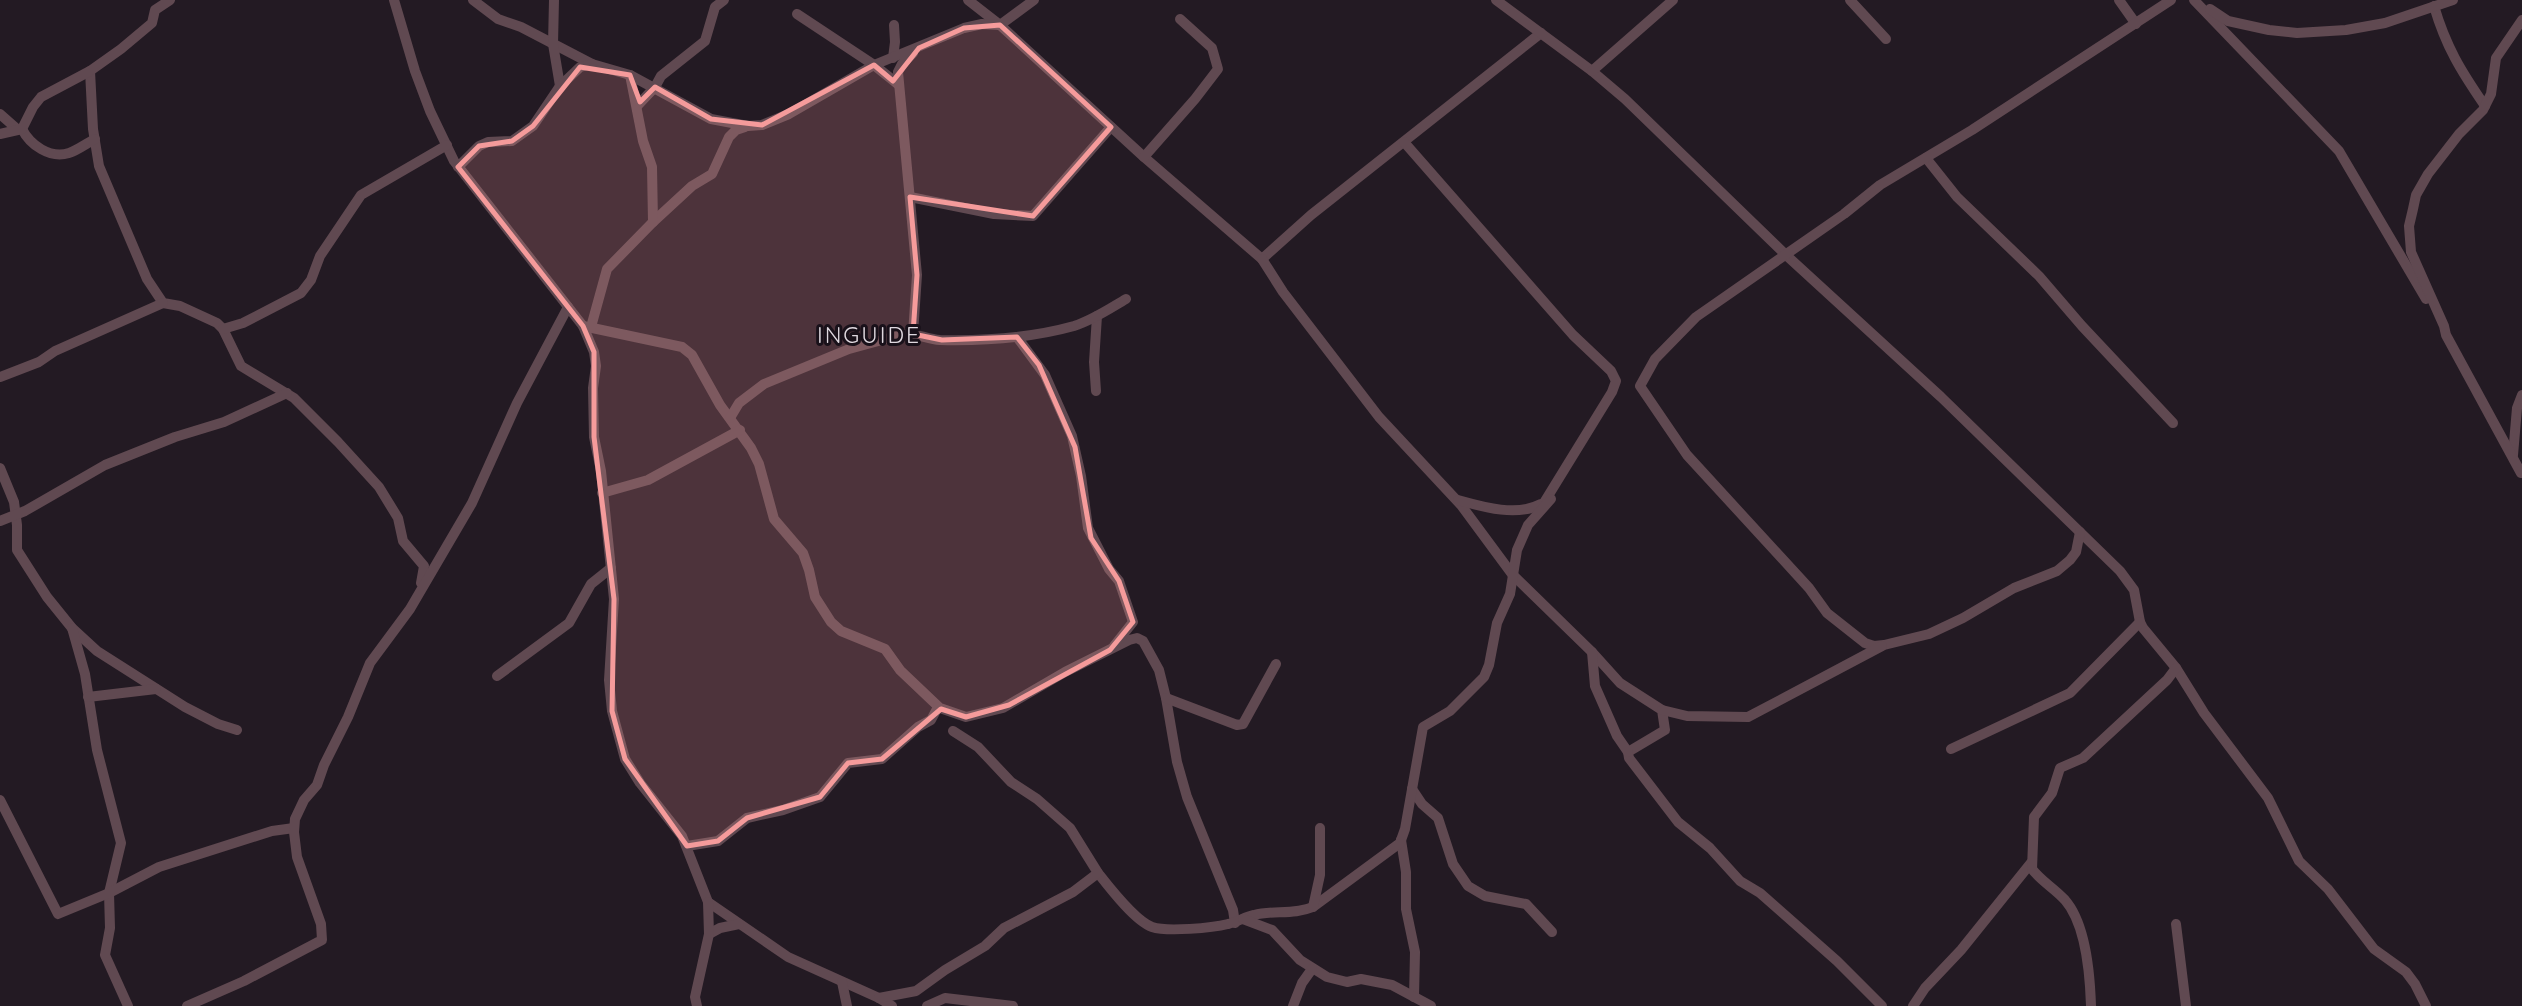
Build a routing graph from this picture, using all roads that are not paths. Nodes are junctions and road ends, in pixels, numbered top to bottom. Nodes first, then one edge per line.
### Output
1 (170, 0) edge
2 (394, 0) edge
3 (473, 0) edge
4 (554, 0) edge
5 (724, 0) edge
6 (968, 0) edge
7 (1034, 0) edge
8 (1496, 0) edge
9 (1673, 0) edge
10 (1850, 0) edge
11 (2119, 0) edge
12 (2171, 0) edge
13 (2195, 0) edge
14 (2453, 0) edge
15 (153, 5) edge
16 (2434, 6) junction
17 (797, 14) dead end
18 (1180, 19) dead end
19 (2522, 20) edge
20 (1000, 24) junction
21 (2136, 24) junction
22 (894, 25) dead end
23 (1541, 33) junction
24 (1886, 39) dead end
25 (553, 44) junction
26 (919, 48) junction
27 (893, 58) junction
28 (592, 64) junction
29 (874, 65) junction
30 (90, 71) junction
31 (1592, 71) junction
32 (630, 75) junction
33 (899, 85) junction
34 (560, 86) junction
35 (655, 87) junction
36 (638, 104) junction
37 (2485, 106) junction
38 (0, 114) edge
39 (748, 126) junction
40 (1111, 127) junction
41 (19, 129) junction
42 (0, 134) edge
43 (94, 139) junction
44 (1404, 142) junction
45 (447, 145) junction
46 (1144, 158) junction
47 (1926, 158) junction
48 (458, 167) junction
49 (910, 197) junction
50 (653, 222) junction
51 (1786, 255) junction
52 (1262, 259) junction
53 (1126, 299) dead end
54 (163, 303) junction
55 (568, 307) junction
56 (1097, 316) junction
57 (587, 326) junction
58 (223, 329) junction
59 (913, 334) junction
60 (2446, 335) junction
61 (1017, 337) junction
62 (0, 377) edge
63 (1096, 391) dead end
64 (287, 393) junction
65 (2522, 395) edge
66 (730, 418) junction
67 (2173, 423) dead end
68 (740, 430) junction
69 (2513, 455) junction
70 (0, 468) edge
71 (2521, 473) edge
72 (603, 493) junction
73 (1455, 499) junction
74 (1544, 503) junction
75 (16, 516) junction
76 (0, 521) edge
77 (2080, 532) junction
78 (611, 568) junction
79 (1512, 574) junction
80 (420, 590) junction
81 (2140, 622) junction
82 (72, 628) junction
83 (1884, 645) junction
84 (1110, 650) junction
85 (1592, 652) junction
86 (1276, 664) dead end
87 (2176, 668) junction
88 (497, 676) dead end
89 (156, 689) junction
90 (88, 698) junction
91 (1166, 698) junction
92 (939, 707) junction
93 (1662, 710) junction
94 (1687, 716) junction
95 (237, 730) dead end
96 (1665, 730) junction
97 (953, 731) dead end
98 (1951, 749) dead end
99 (1628, 752) junction
100 (1412, 789) junction
101 (0, 800) edge
102 (294, 828) junction
103 (1320, 828) dead end
104 (1401, 840) junction
105 (687, 846) junction
106 (2031, 863) junction
107 (1098, 873) junction
108 (110, 893) junction
109 (708, 902) junction
110 (1312, 907) junction
111 (1239, 921) junction
112 (739, 924) junction
113 (2176, 924) dead end
114 (1552, 932) dead end
115 (709, 934) junction
116 (1312, 969) junction
117 (842, 982) junction
118 (927, 985) junction
119 (1414, 997) junction
120 (878, 998) junction
121 (695, 1003) edge
122 (128, 1006) edge
123 (187, 1006) edge
124 (847, 1006) edge
125 (892, 1006) edge
126 (926, 1006) edge
127 (1013, 1006) edge
128 (1293, 1006) edge
129 (1431, 1006) edge
130 (1882, 1006) edge
131 (1913, 1006) edge
132 (2091, 1006) edge
133 (2186, 1006) edge
134 (2426, 1006) edge

1 - 15 street
2 - 45 street
3 - 25 street
4 - 25 street
5 - 35 street
6 - 20 street
7 - 20 street
8 - 23 street
9 - 31 street
10 - 24 street
11 - 21 street
12 - 21 street
13 - 16 street
13 - 60 street
14 - 16 street
15 - 30 street
16 - 37 street
17 - 29 street
18 - 46 street
19 - 37 street
20 - 26 street
20 - 40 street
21 - 47 street
22 - 27 street
23 - 31 street
23 - 44 street
25 - 28 street
25 - 34 street
26 - 27 street
26 - 33 street
27 - 29 street
28 - 32 street
28 - 34 street
29 - 33 street
29 - 39 street
30 - 41 street
30 - 43 street
31 - 51 street
32 - 35 street
32 - 36 street
33 - 49 street
34 - 48 street
35 - 36 street
35 - 39 street
36 - 50 street
37 - 60 street
38 - 41 street
39 - 50 street
40 - 46 street
40 - 49 street
41 - 42 street
41 - 43 street
43 - 54 street
44 - 52 street
44 - 74 street
45 - 48 street
45 - 58 street
46 - 52 street
47 - 51 street
47 - 67 street
48 - 55 street
49 - 59 street
50 - 57 street
51 - 77 street
51 - 83 street
52 - 73 street
53 - 56 street
54 - 58 street
54 - 62 street
55 - 57 street
55 - 80 street
56 - 61 street
56 - 63 street
57 - 66 street
57 - 72 street
58 - 64 street
59 - 61 street
59 - 66 street
60 - 69 street
61 - 84 street
64 - 75 street
64 - 80 street
65 - 69 street
66 - 68 street
68 - 72 street
68 - 92 street
69 - 71 street
70 - 75 street
72 - 78 street
73 - 74 street
73 - 79 street
74 - 79 street
75 - 76 street
75 - 82 street
77 - 81 street
77 - 83 street
78 - 88 street
78 - 105 street
79 - 85 street
79 - 100 street
80 - 102 street
81 - 87 street
81 - 98 street
82 - 89 street
82 - 90 street
83 - 94 street
84 - 91 street
84 - 92 street
85 - 93 street
85 - 99 street
86 - 91 street
87 - 106 street
87 - 134 street
89 - 90 street
89 - 95 street
90 - 108 street
91 - 111 street
92 - 105 street
93 - 94 street
93 - 96 street
94 - 96 street
96 - 99 street
97 - 107 street
99 - 130 street
100 - 104 street
100 - 114 street
101 - 108 street
102 - 108 street
102 - 123 street
103 - 110 street
104 - 110 street
104 - 119 street
105 - 109 street
106 - 131 street
106 - 132 street
107 - 111 street
107 - 118 street
108 - 122 street
109 - 112 street
109 - 115 street
110 - 111 street
111 - 116 street
112 - 115 street
112 - 117 street
113 - 133 street
115 - 121 street
116 - 119 street
116 - 128 street
117 - 120 street
117 - 124 street
118 - 120 street
118 - 126 street
119 - 129 street
120 - 125 street
126 - 127 street

